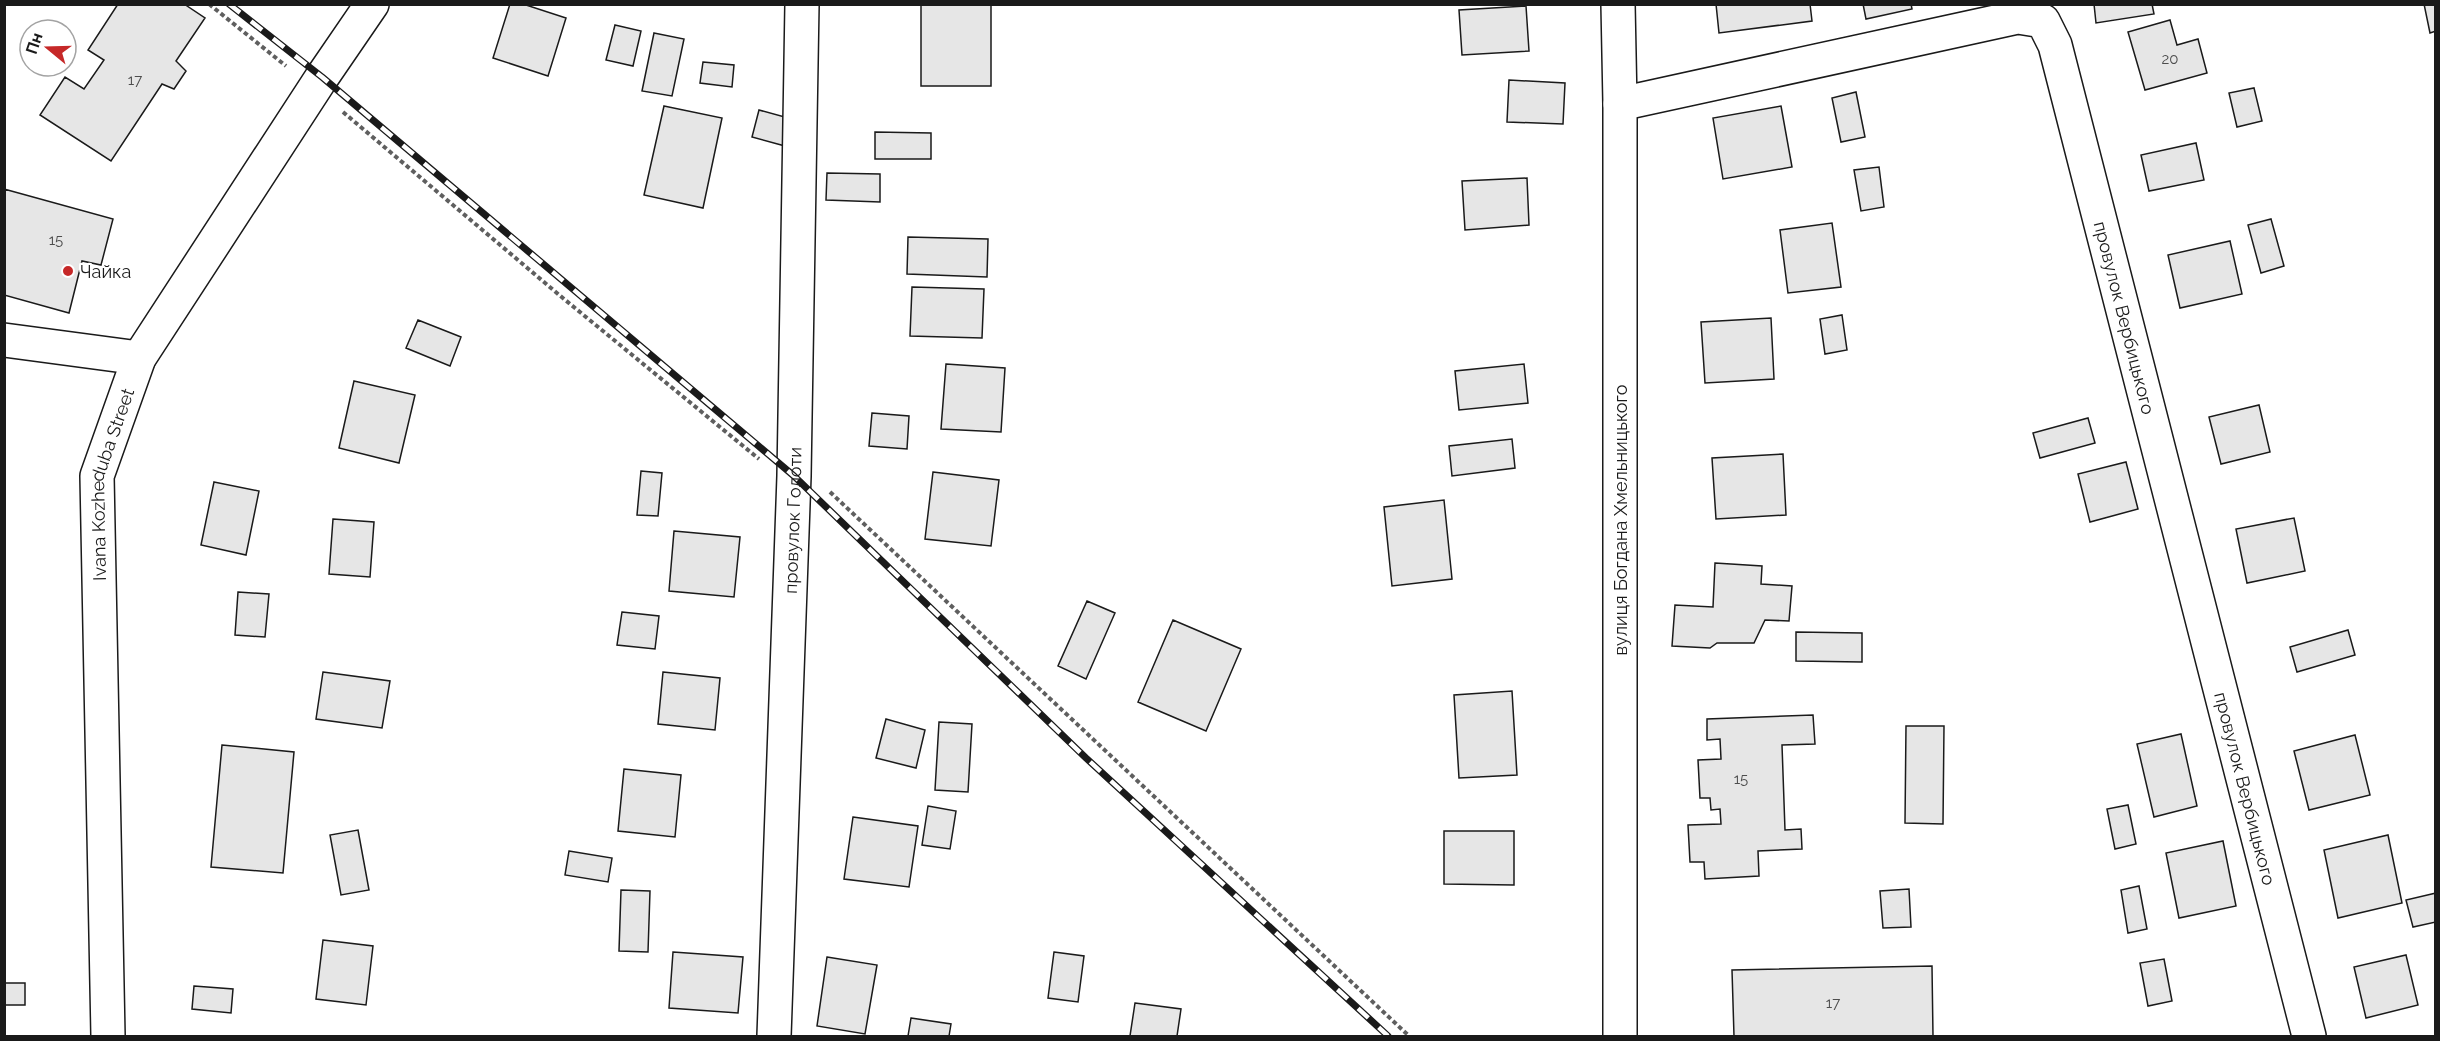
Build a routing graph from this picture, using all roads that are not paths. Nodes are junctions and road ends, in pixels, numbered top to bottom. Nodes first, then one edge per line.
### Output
1 (372, 4) edge
2 (802, 4) edge
3 (1618, 4) edge
4 (1620, 104) junction
5 (4, 340) edge
6 (139, 358) junction
7 (108, 1036) edge
8 (774, 1036) edge
9 (1620, 1036) edge
10 (2309, 1036) edge

1 - 6 street, Ivana Kozheduba Street
2 - 8 street, провулок Голоти
3 - 4 street, вулиця Богдана Хмельницького
4 - 9 street, вулиця Богдана Хмельницького
4 - 10 street, провулок Вербицького
5 - 6 street
6 - 7 street, Ivana Kozheduba Street

